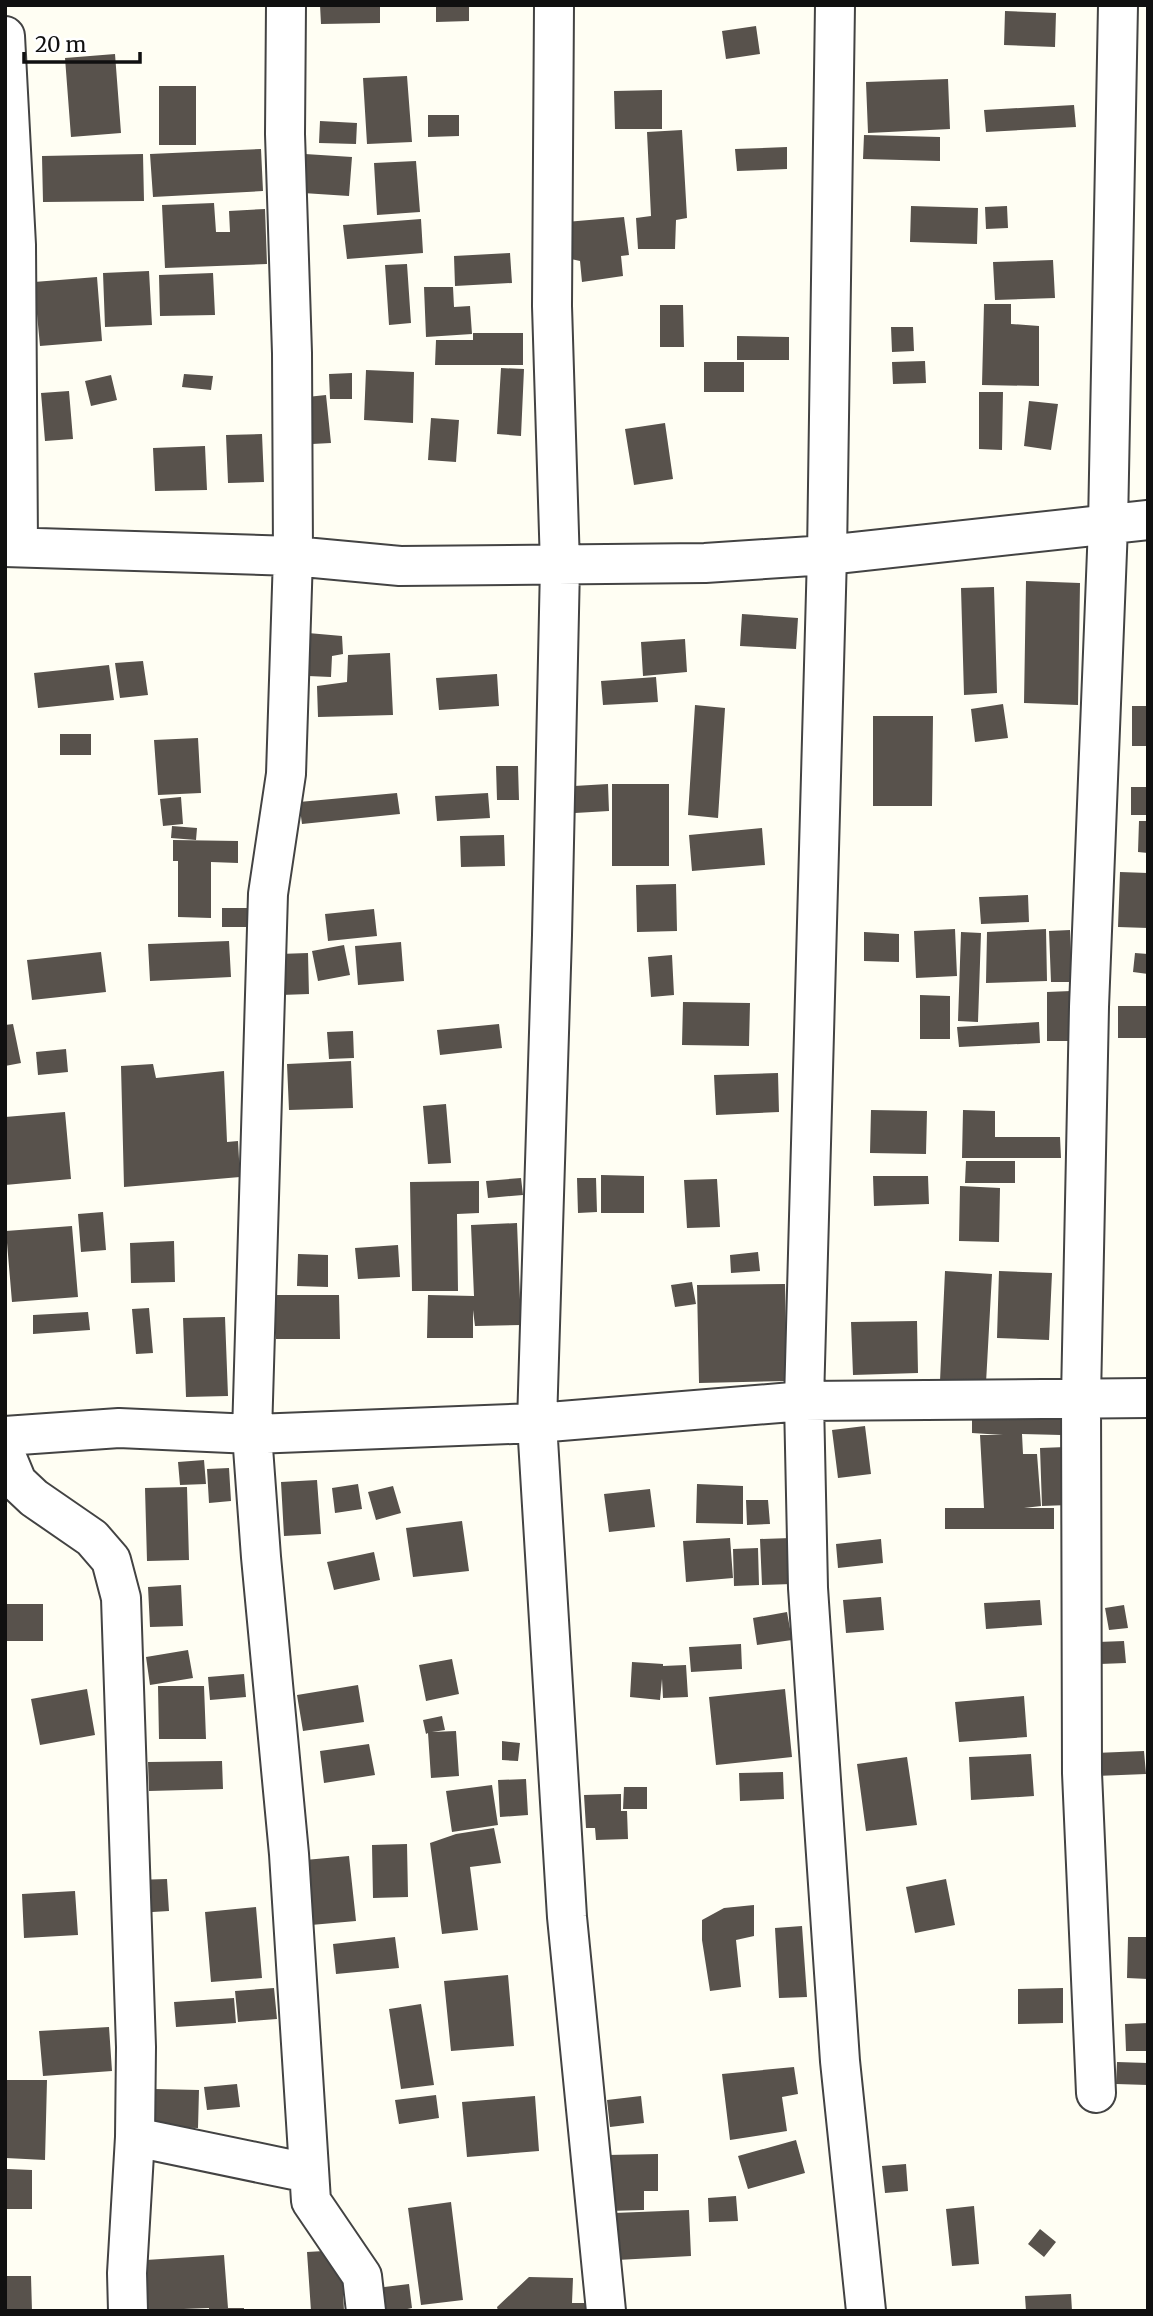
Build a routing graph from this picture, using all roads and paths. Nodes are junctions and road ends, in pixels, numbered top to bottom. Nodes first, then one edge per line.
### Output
1 (286, 5) edge
2 (554, 5) edge
3 (835, 5) edge
4 (1118, 5) edge
5 (5, 36) edge
6 (11, 246) edge
7 (1148, 520) edge
8 (1108, 526) junction
9 (12, 547) edge
10 (827, 555) junction
11 (293, 556) junction
12 (560, 566) junction
13 (1081, 1398) junction
14 (1148, 1398) edge
15 (804, 1401) junction
16 (537, 1423) junction
17 (252, 1434) junction
18 (5, 1436) edge
19 (5, 1453) edge
20 (1096, 2093) dead end
21 (135, 2137) junction
22 (308, 2173) junction
23 (128, 2311) edge
24 (366, 2311) edge
25 (606, 2311) edge
26 (866, 2311) edge

1 - 11 street
2 - 12 street
3 - 10 street
4 - 8 street
5 - 6 street
6 - 9 street
7 - 8 street
8 - 10 street
8 - 13 street
9 - 11 street
10 - 12 street
10 - 15 street
11 - 12 street
11 - 17 street
12 - 16 street
13 - 14 street
13 - 15 street
13 - 20 street
15 - 16 street
15 - 26 street
16 - 17 street
16 - 25 street
17 - 18 street
17 - 22 street
19 - 21 street
21 - 22 street
21 - 23 street
22 - 24 street

